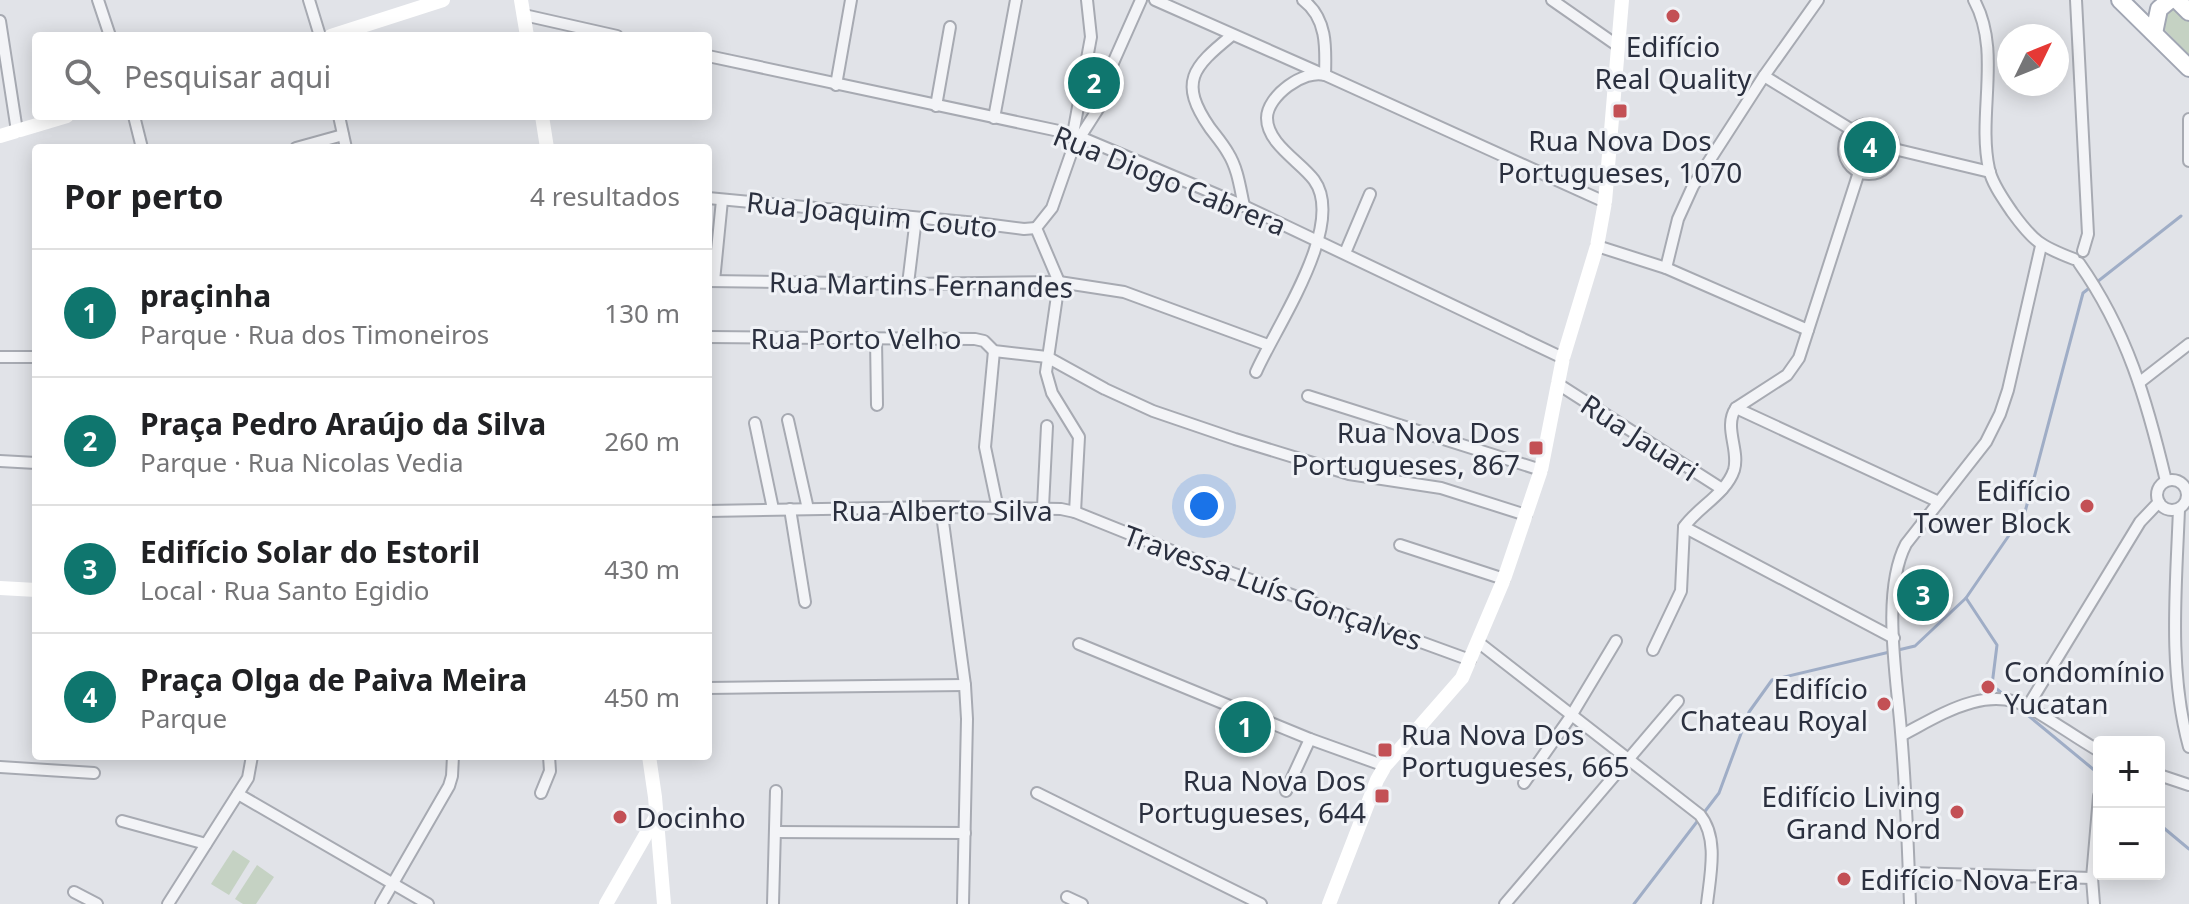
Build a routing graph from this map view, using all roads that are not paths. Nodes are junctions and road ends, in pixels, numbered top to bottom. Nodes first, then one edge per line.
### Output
1 (98, 0) edge
2 (309, 0) edge
3 (443, 0) edge
4 (851, 0) edge
5 (1016, 0) edge
6 (1087, 0) edge
7 (1141, 0) edge
8 (1155, 0) edge
9 (1303, 0) edge
10 (1552, 0) edge
11 (1622, 0) edge
12 (1818, 0) edge
13 (1974, 0) edge
14 (2121, 0) edge
15 (2142, 0) edge
16 (2170, 0) edge
17 (2177, 0) edge
18 (2077, 1) edge
19 (522, 8) edge
20 (2189, 12) edge
21 (0, 21) edge
22 (950, 27) dead end
23 (109, 32) edge
24 (319, 32) edge
25 (343, 32) edge
26 (526, 32) edge
27 (603, 32) edge
28 (2154, 33) junction
29 (1231, 36) junction
30 (1618, 46) junction
31 (712, 57) edge
32 (2189, 68) edge
33 (1322, 74) junction
34 (1764, 76) junction
35 (836, 85) junction
36 (936, 106) junction
37 (994, 118) junction
38 (2189, 119) edge
39 (54, 120) edge
40 (135, 120) edge
41 (340, 120) edge
42 (543, 120) edge
43 (1852, 130) junction
44 (17, 131) junction
45 (343, 135) junction
46 (0, 136) edge
47 (1076, 136) junction
48 (141, 144) edge
49 (310, 144) edge
50 (345, 144) edge
51 (546, 144) edge
52 (1894, 149) junction
53 (2189, 161) edge
54 (1859, 172) junction
55 (1990, 172) junction
56 (1370, 194) dead end
57 (712, 199) edge
58 (722, 200) junction
59 (1605, 202) junction
60 (1244, 206) junction
61 (916, 218) junction
62 (1036, 228) junction
63 (1317, 240) junction
64 (1597, 246) junction
65 (2041, 246) junction
66 (1345, 253) junction
67 (2079, 256) junction
68 (1666, 268) junction
69 (712, 274) edge
70 (712, 281) edge
71 (1059, 282) junction
72 (908, 284) junction
73 (1808, 330) junction
74 (712, 337) edge
75 (876, 339) junction
76 (2189, 344) edge
77 (1268, 345) junction
78 (994, 351) junction
79 (0, 357) edge
80 (32, 357) edge
81 (1047, 357) junction
82 (1563, 358) junction
83 (1256, 372) dead end
84 (2140, 382) junction
85 (1558, 384) junction
86 (1308, 396) dead end
87 (877, 405) dead end
88 (1736, 408) junction
89 (788, 420) dead end
90 (755, 423) dead end
91 (1047, 426) dead end
92 (0, 461) edge
93 (32, 463) edge
94 (1541, 470) junction
95 (2166, 481) junction
96 (2187, 484) edge
97 (1722, 489) junction
98 (1939, 502) junction
99 (2159, 502) junction
100 (941, 507) junction
101 (1043, 507) junction
102 (773, 509) junction
103 (790, 509) junction
104 (808, 509) junction
105 (998, 509) junction
106 (2179, 509) junction
107 (712, 511) edge
108 (1075, 512) junction
109 (1526, 515) junction
110 (1684, 527) junction
111 (1400, 545) dead end
112 (1504, 579) junction
113 (0, 588) edge
114 (32, 590) edge
115 (805, 602) dead end
116 (1894, 638) junction
117 (1616, 641) dead end
118 (1478, 642) junction
119 (1079, 644) dead end
120 (1653, 650) dead end
121 (1470, 660) junction
122 (965, 685) junction
123 (712, 688) edge
124 (1678, 701) dead end
125 (2028, 706) junction
126 (1571, 716) junction
127 (1902, 735) junction
128 (1310, 739) junction
129 (2093, 747) edge
130 (2189, 747) edge
131 (1628, 759) junction
132 (251, 760) edge
133 (453, 760) edge
134 (549, 760) edge
135 (650, 760) edge
136 (1385, 766) junction
137 (0, 767) edge
138 (94, 773) dead end
139 (2165, 777) edge
140 (1524, 783) dead end
141 (2189, 785) edge
142 (776, 791) dead end
143 (1286, 791) dead end
144 (541, 793) dead end
145 (1037, 793) dead end
146 (238, 794) junction
147 (2098, 808) edge
148 (657, 815) junction
149 (122, 821) dead end
150 (776, 832) junction
151 (965, 833) junction
152 (206, 844) junction
153 (660, 858) junction
154 (628, 864) junction
155 (1909, 873) junction
156 (2092, 878) junction
157 (393, 884) junction
158 (74, 892) dead end
159 (1067, 897) dead end
160 (97, 904) edge
161 (168, 904) edge
162 (381, 904) edge
163 (428, 904) edge
164 (606, 904) edge
165 (664, 904) edge
166 (773, 904) edge
167 (963, 904) edge
168 (1082, 904) edge
169 (1261, 904) edge
170 (1329, 904) edge
171 (1505, 904) edge
172 (1707, 904) edge
173 (1910, 904) edge
174 (2094, 904) edge

1 - 23 street
2 - 24 street
3 - 25 street
4 - 35 street
5 - 37 street
6 - 47 street
7 - 47 street
8 - 29 street
9 - 33 street
10 - 30 street
11 - 30 street
12 - 34 street
13 - 55 street
14 - 15 main road
14 - 28 main road
16 - 28 main road
17 - 20 main road
18 - 67 street
19 - 26 street
19 - 27 street
21 - 44 street
22 - 36 street
28 - 32 main road
29 - 33 street
29 - 60 street
30 - 59 street
31 - 35 street, Rua Diogo Cabrera
33 - 59 street
33 - 63 street
34 - 43 street
34 - 68 street
35 - 36 street, Rua Diogo Cabrera
36 - 37 street, Rua Diogo Cabrera
37 - 47 street, Rua Diogo Cabrera
38 - 53 street
39 - 44 street
40 - 48 street
41 - 45 street
42 - 51 street
43 - 52 street
43 - 54 street
44 - 46 street
45 - 49 street
45 - 50 street
47 - 60 street, Rua Diogo Cabrera
47 - 62 street
52 - 54 street
52 - 55 street
54 - 73 street
55 - 65 street
56 - 66 street
57 - 58 street, Rua Joaquim Couto
58 - 61 street, Rua Joaquim Couto
58 - 69 street
59 - 64 street
60 - 63 street, Rua Diogo Cabrera
61 - 62 street, Rua Joaquim Couto
61 - 72 street
62 - 71 street
63 - 66 street, Rua Diogo Cabrera
63 - 77 street
64 - 68 street
64 - 82 street
65 - 67 street
65 - 98 street
66 - 82 street, Rua Diogo Cabrera
67 - 84 street
68 - 73 street
70 - 72 street, Rua Martins Fernandes
71 - 72 street, Rua Martins Fernandes
71 - 77 street, Rua Martins Fernandes
71 - 81 street
73 - 88 street
74 - 75 street, Rua Porto Velho
75 - 78 street, Rua Porto Velho
75 - 87 street
76 - 84 street
77 - 83 street
78 - 81 street, Rua Porto Velho
78 - 105 street
79 - 80 street
81 - 108 street
81 - 109 street
82 - 85 street
84 - 95 street
85 - 94 street
85 - 97 street, Rua Jauari
86 - 94 street
88 - 97 street
88 - 98 street
89 - 104 street, Rua Alberto Silva
90 - 102 street
91 - 101 street
92 - 93 street
94 - 109 street
95 - 96 street
95 - 99 street
96 - 106 street
97 - 110 street
98 - 116 street
99 - 106 street
99 - 125 street
100 - 104 street, Rua Alberto Silva
100 - 105 street, Rua Alberto Silva
100 - 122 street
101 - 105 street, Rua Alberto Silva
101 - 108 street, Rua Alberto Silva
102 - 103 street, Rua Alberto Silva
102 - 107 street, Rua Alberto Silva
103 - 104 street, Rua Alberto Silva
103 - 115 street
106 - 130 street
108 - 121 street, Travessa Luís Gonçalves
109 - 112 street
110 - 116 street
110 - 120 street
111 - 112 street
112 - 118 street
113 - 114 street
116 - 127 street
117 - 126 street
118 - 121 street
118 - 126 street
119 - 128 street
121 - 136 street
122 - 123 street
122 - 151 street
124 - 131 street
125 - 127 street
125 - 129 street
126 - 131 street
126 - 140 street
127 - 155 street
128 - 136 street
128 - 143 street
131 - 171 street
131 - 172 street
132 - 146 street
133 - 157 street
134 - 144 street
135 - 148 street
136 - 170 street
137 - 138 street
139 - 141 street
142 - 150 street
145 - 169 street
146 - 152 street
146 - 157 street
147 - 156 street
148 - 153 street
148 - 154 street
149 - 152 street
150 - 151 street
150 - 166 street
151 - 167 street
152 - 161 street
153 - 154 street
153 - 165 street
154 - 164 street
155 - 156 street
155 - 173 street
156 - 174 street
157 - 162 street
157 - 163 street
158 - 160 street
159 - 168 street

